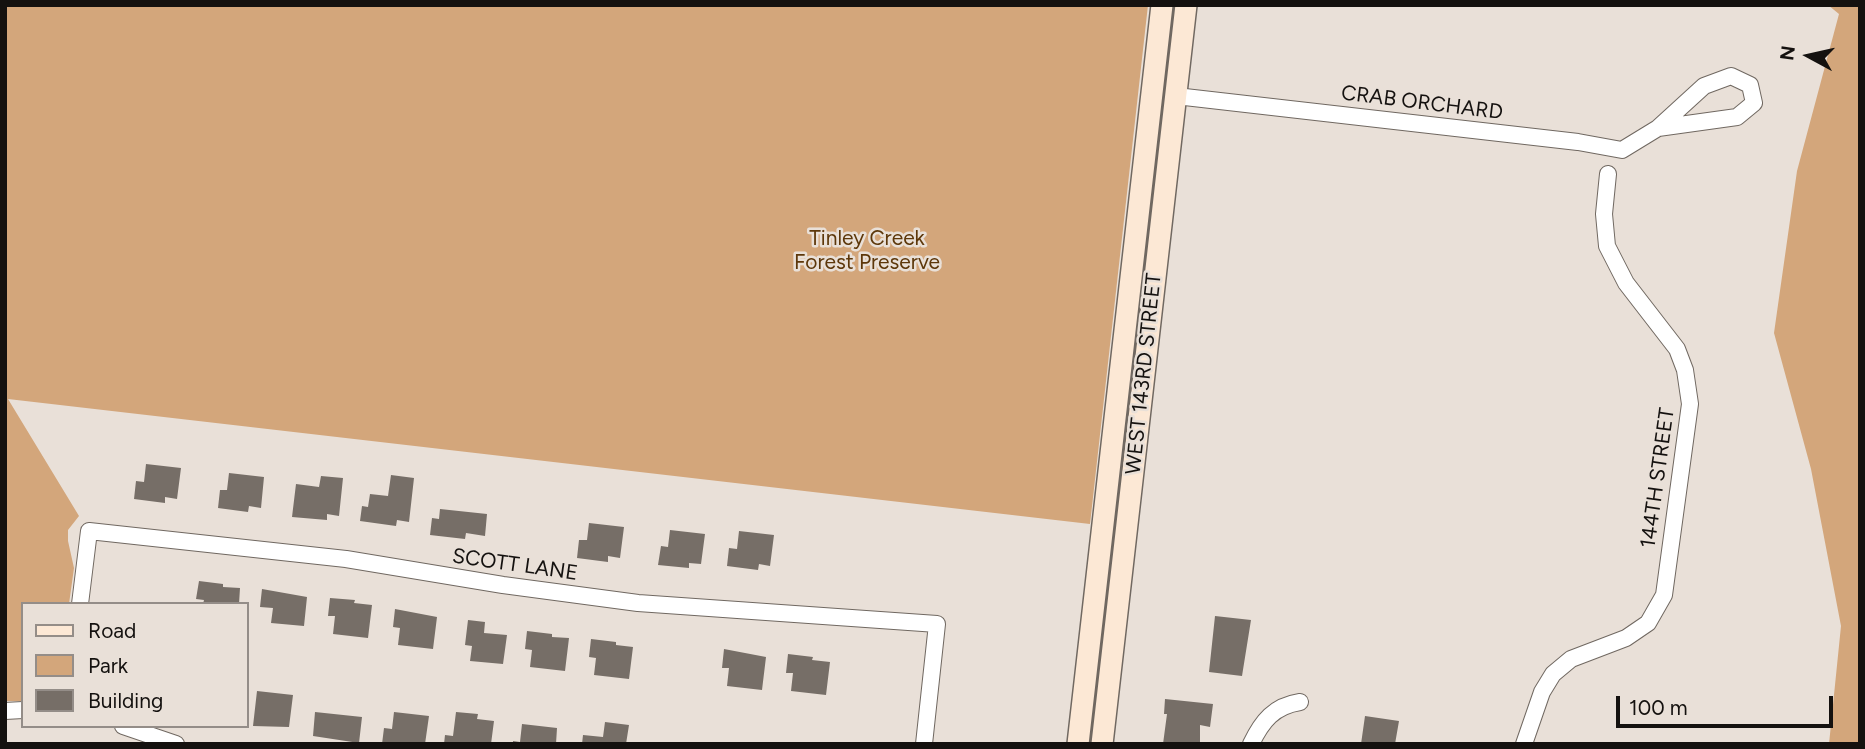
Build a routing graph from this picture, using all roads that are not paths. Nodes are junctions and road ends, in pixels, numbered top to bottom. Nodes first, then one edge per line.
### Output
1 (1162, 5) edge
2 (1186, 5) edge
3 (1176, 96) junction
4 (1658, 128) junction
5 (1608, 174) dead end
6 (80, 602) edge
7 (1300, 702) dead end
8 (129, 728) edge
9 (176, 744) edge
10 (924, 744) edge
11 (1078, 744) edge
12 (1102, 744) edge
13 (1251, 744) edge
14 (1524, 744) edge

1 - 11 main road, WEST 143RD STREET
2 - 3 main road, WEST 143RD STREET
3 - 4 street, CRAB ORCHARD
3 - 12 main road, WEST 143RD STREET
4 - 4 street, CRAB ORCHARD
5 - 14 street, 144TH STREET
6 - 10 street, SCOTT LANE
7 - 13 street
8 - 9 street

